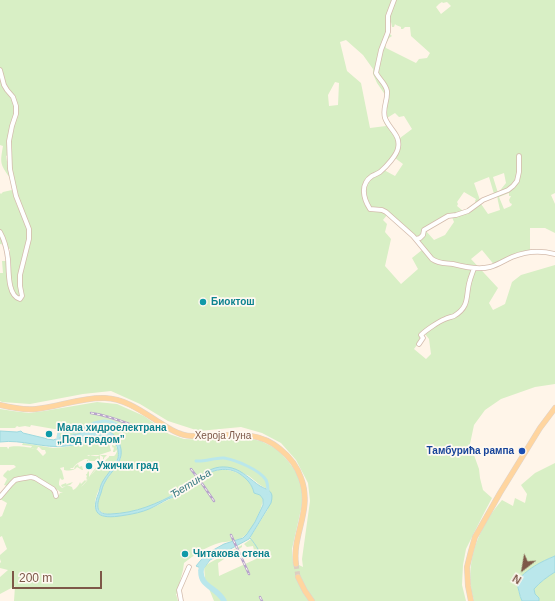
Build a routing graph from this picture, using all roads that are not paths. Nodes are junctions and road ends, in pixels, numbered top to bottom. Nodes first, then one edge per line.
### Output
1 (394, 0) edge
2 (0, 70) edge
3 (519, 156) dead end
4 (0, 232) edge
5 (416, 239) junction
6 (555, 254) edge
7 (474, 268) junction
8 (419, 344) dead end
9 (0, 405) edge
10 (555, 408) edge
11 (56, 496) dead end
12 (0, 497) edge
13 (296, 564) tunnel mouth
14 (189, 567) dead end
15 (298, 577) tunnel mouth
16 (181, 601) edge
17 (312, 601) edge
18 (471, 601) edge

1 - 5 street
2 - 4 street
3 - 5 street
5 - 7 street
6 - 7 street
7 - 8 street
9 - 13 main road, Хероја Луна
10 - 18 main road
11 - 12 street
14 - 16 street
15 - 17 main road

